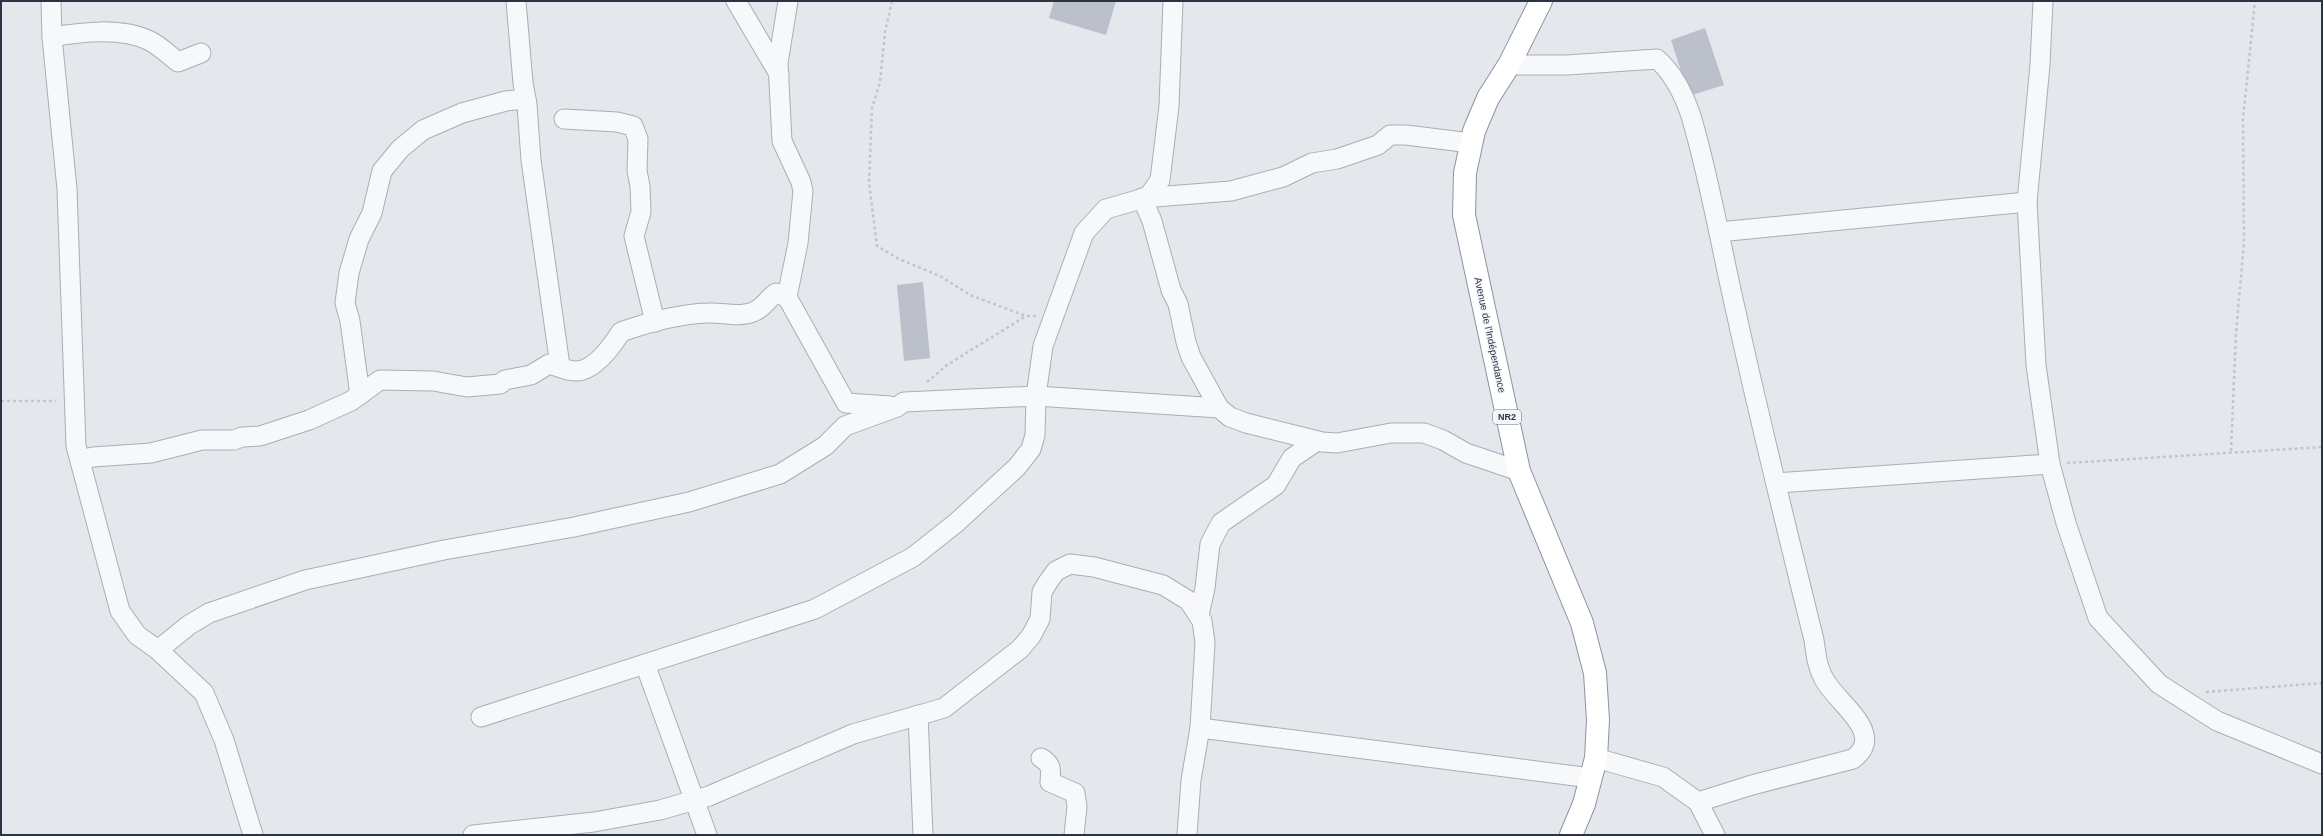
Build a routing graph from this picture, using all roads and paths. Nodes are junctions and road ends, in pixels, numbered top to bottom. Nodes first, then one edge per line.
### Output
1 (51, 1) edge
2 (516, 1) edge
3 (736, 1) edge
4 (788, 1) edge
5 (892, 1) edge
6 (1173, 1) edge
7 (1542, 1) edge
8 (2043, 1) edge
9 (2255, 1) edge
10 (52, 37) junction
11 (201, 54) dead end
12 (1509, 65) junction
13 (779, 74) junction
14 (526, 99) junction
15 (564, 119) dead end
16 (1471, 143) junction
17 (1142, 198) junction
18 (2027, 202) junction
19 (1719, 232) junction
20 (787, 297) junction
21 (1026, 316) junction
22 (1053, 318) junction
23 (655, 322) junction
24 (560, 366) junction
25 (926, 384) dead end
26 (360, 395) junction
27 (1036, 396) junction
28 (844, 399) junction
29 (1, 401) edge
30 (74, 401) junction
31 (897, 407) junction
32 (1219, 408) junction
33 (837, 433) junction
34 (1317, 441) junction
35 (2322, 447) edge
36 (2232, 451) junction
37 (80, 460) junction
38 (2050, 464) junction
39 (1519, 471) junction
40 (1776, 483) junction
41 (1198, 615) junction
42 (158, 650) junction
43 (645, 664) junction
44 (2322, 683) edge
45 (2176, 695) junction
46 (918, 715) junction
47 (481, 717) dead end
48 (1200, 728) junction
49 (1041, 758) dead end
50 (2322, 764) edge
51 (1593, 768) junction
52 (695, 800) junction
53 (1698, 802) junction
54 (1572, 834) edge
55 (253, 835) edge
56 (473, 835) edge
57 (707, 835) edge
58 (923, 835) edge
59 (1074, 835) edge
60 (1187, 835) edge
61 (1715, 835) edge

1 - 10 street
2 - 14 street
3 - 13 street
4 - 13 street
5 - 21 path
6 - 17 street
7 - 12 highway, Avenue de l'Indépendance / NR2
8 - 18 street
9 - 36 path
10 - 11 street
10 - 30 street
12 - 16 highway, Avenue de l'Indépendance / NR2
12 - 19 street
13 - 20 street
14 - 24 street
14 - 26 street
15 - 23 street
16 - 17 street
16 - 39 highway, Avenue de l'Indépendance / NR2
17 - 22 street
17 - 32 street
18 - 19 street
18 - 38 street
19 - 40 street
20 - 23 street
20 - 28 street
21 - 22 path
21 - 25 path
22 - 27 street
23 - 24 street
24 - 26 street
26 - 37 street
27 - 31 street
27 - 32 street
27 - 43 street
28 - 31 street
28 - 33 street
29 - 30 path
30 - 37 street
31 - 33 street
32 - 34 street
33 - 42 street
34 - 39 street
34 - 41 street
35 - 36 path
36 - 38 path
37 - 42 street
38 - 40 street
38 - 45 street
39 - 51 highway, Avenue de l'Indépendance / NR2
40 - 53 street
41 - 46 street
41 - 48 street
42 - 55 street
43 - 47 street
43 - 52 street
44 - 45 path
45 - 50 street
46 - 52 street
46 - 58 street
48 - 51 street
48 - 60 street
49 - 59 street
51 - 53 street
51 - 54 highway, Avenue de l'Indépendance / NR2
52 - 56 street
52 - 57 street
53 - 61 street

